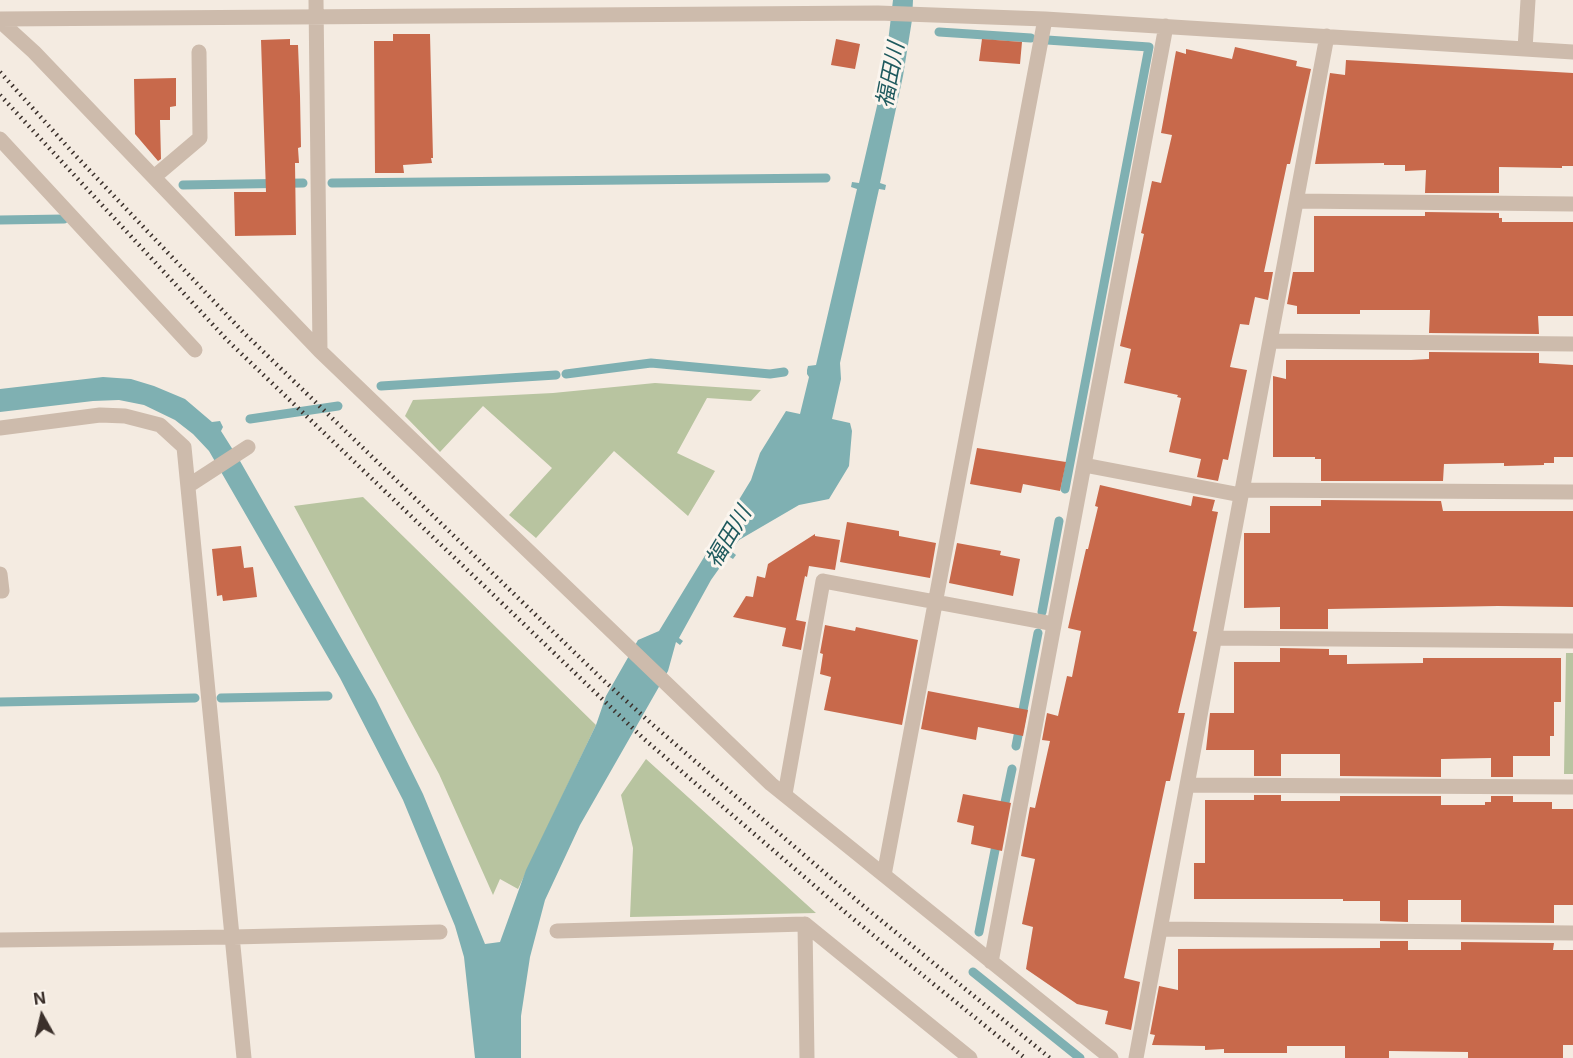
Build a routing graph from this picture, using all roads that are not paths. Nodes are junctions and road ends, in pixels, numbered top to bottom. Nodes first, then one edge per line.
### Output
1 (316, 0) edge
2 (490, 0) edge
3 (1528, 0) edge
4 (926, 10) edge
5 (490, 16) junction
6 (317, 17) junction
7 (1045, 19) junction
8 (0, 20) edge
9 (1166, 26) junction
10 (1327, 36) junction
11 (1525, 49) junction
12 (199, 52) dead end
13 (1573, 52) edge
14 (0, 139) edge
15 (154, 177) junction
16 (1296, 201) junction
17 (1573, 204) edge
18 (1270, 341) junction
19 (1573, 344) edge
20 (195, 350) dead end
21 (320, 351) junction
22 (0, 428) edge
23 (245, 450) dead end
24 (1084, 465) junction
25 (188, 486) junction
26 (1242, 492) junction
27 (1573, 492) edge
28 (0, 574) edge
29 (0, 591) edge
30 (936, 602) junction
31 (1054, 624) junction
32 (1215, 638) junction
33 (1573, 641) edge
34 (1187, 785) junction
35 (1573, 787) edge
36 (785, 794) junction
37 (885, 875) junction
38 (805, 924) junction
39 (1160, 929) junction
40 (557, 931) dead end
41 (440, 932) dead end
42 (1573, 933) edge
43 (233, 937) junction
44 (0, 940) edge
45 (991, 962) junction
46 (244, 1058) edge
47 (807, 1058) edge
48 (970, 1058) edge
49 (1111, 1058) edge
50 (1136, 1058) edge

1 - 6 street
2 - 5 street
3 - 11 street
4 - 5 street
4 - 7 street
5 - 6 street
6 - 8 street
6 - 21 street
7 - 9 street
7 - 30 street
8 - 15 street
9 - 10 street
9 - 24 street
10 - 11 street
10 - 16 street
11 - 13 street
12 - 15 street
14 - 20 street
15 - 21 street
16 - 17 street
16 - 18 street
18 - 19 street
18 - 26 street
21 - 36 street
22 - 25 street
23 - 25 street
24 - 26 street
24 - 31 street
25 - 43 street
26 - 27 street
26 - 32 street
28 - 29 street
30 - 31 street
30 - 36 street
30 - 37 street
31 - 45 street
32 - 33 street
32 - 34 street
34 - 35 street
34 - 39 street
36 - 37 street
37 - 45 street
38 - 40 street
38 - 47 street
38 - 48 street
39 - 42 street
39 - 50 street
41 - 43 street
43 - 44 street
43 - 46 street
45 - 49 street

